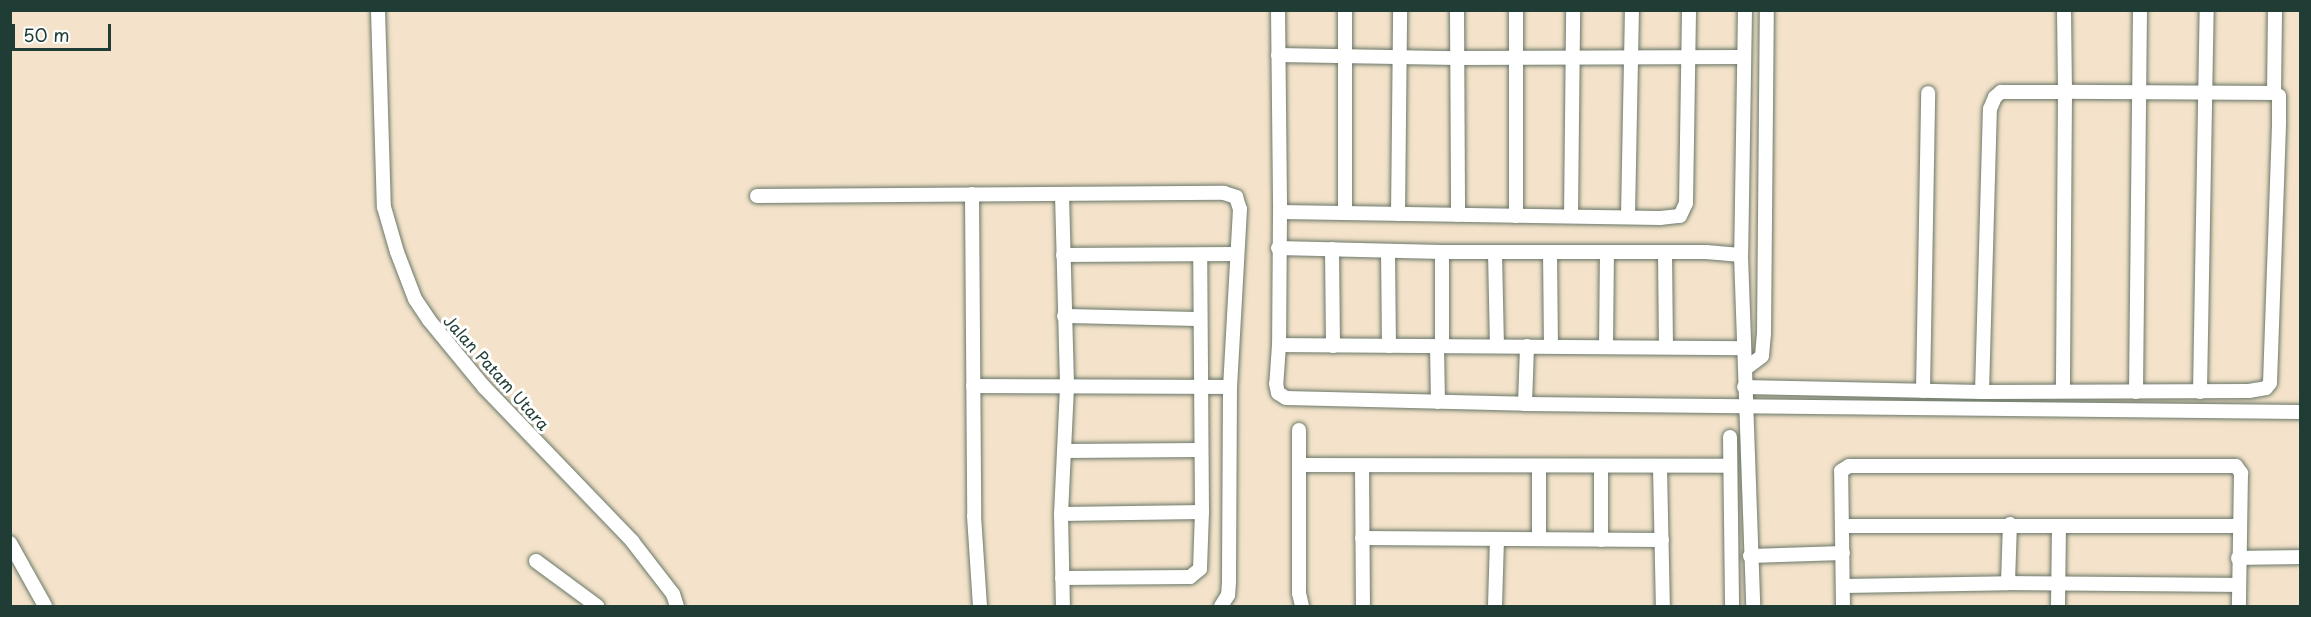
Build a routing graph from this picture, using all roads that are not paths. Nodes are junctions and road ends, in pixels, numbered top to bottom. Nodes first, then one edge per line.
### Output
1 (378, 10) edge
2 (1278, 10) edge
3 (1345, 10) edge
4 (1400, 10) edge
5 (1457, 10) edge
6 (1516, 10) edge
7 (1573, 10) edge
8 (1632, 10) edge
9 (1689, 10) edge
10 (1745, 10) edge
11 (1767, 10) edge
12 (2064, 10) edge
13 (2140, 10) edge
14 (2206, 10) edge
15 (2275, 10) edge
16 (1278, 55) junction
17 (1399, 56) junction
18 (1346, 57) junction
19 (1744, 57) junction
20 (1458, 58) junction
21 (1516, 58) junction
22 (1573, 58) junction
23 (1689, 58) junction
24 (1631, 59) junction
25 (2065, 92) junction
26 (2140, 92) junction
27 (1928, 93) dead end
28 (2274, 93) junction
29 (2206, 94) junction
30 (972, 194) junction
31 (1062, 194) junction
32 (757, 196) dead end
33 (1280, 212) junction
34 (1345, 213) junction
35 (1398, 214) junction
36 (1458, 215) junction
37 (1516, 216) junction
38 (1571, 216) junction
39 (1628, 216) junction
40 (1278, 248) junction
41 (1332, 249) junction
42 (1388, 251) junction
43 (1442, 252) junction
44 (1495, 252) junction
45 (1550, 252) junction
46 (1607, 252) junction
47 (1665, 252) junction
48 (1235, 254) junction
49 (1063, 255) junction
50 (1741, 255) junction
51 (1200, 256) junction
52 (1065, 316) junction
53 (1200, 319) junction
54 (1279, 345) junction
55 (1333, 346) junction
56 (1389, 346) junction
57 (1440, 346) junction
58 (1497, 346) junction
59 (1527, 346) junction
60 (1551, 346) junction
61 (1606, 346) junction
62 (1666, 346) junction
63 (1743, 348) junction
64 (1745, 369) junction
65 (973, 386) junction
66 (1201, 386) junction
67 (1067, 387) junction
68 (1230, 387) junction
69 (1744, 387) junction
70 (1923, 391) junction
71 (2063, 391) junction
72 (1982, 392) junction
73 (2136, 392) junction
74 (2200, 392) junction
75 (1438, 402) junction
76 (1526, 404) junction
77 (1746, 405) junction
78 (2301, 411) edge
79 (1299, 430) dead end
80 (1730, 437) dead end
81 (1200, 450) junction
82 (1065, 451) junction
83 (1300, 465) junction
84 (1362, 466) junction
85 (1729, 466) junction
86 (1539, 467) junction
87 (1601, 468) junction
88 (1660, 468) junction
89 (1202, 512) junction
90 (1061, 514) junction
91 (2010, 524) junction
92 (1843, 526) junction
93 (2059, 526) junction
94 (2239, 526) junction
95 (1362, 538) junction
96 (1497, 539) junction
97 (1539, 539) junction
98 (1601, 540) junction
99 (1662, 540) junction
100 (10, 543) edge
101 (1843, 553) junction
102 (1750, 556) junction
103 (2301, 557) edge
104 (2238, 558) junction
105 (536, 561) dead end
106 (1062, 578) junction
107 (2008, 583) junction
108 (2058, 584) junction
109 (2238, 585) junction
110 (1844, 586) junction
111 (45, 606) edge
112 (597, 606) edge
113 (677, 606) edge
114 (980, 606) edge
115 (1063, 606) edge
116 (1221, 606) edge
117 (1302, 606) edge
118 (1363, 606) edge
119 (1495, 606) edge
120 (1663, 606) edge
121 (1732, 606) edge
122 (1753, 606) edge
123 (1843, 606) edge
124 (2058, 606) edge
125 (2239, 606) edge

1 - 113 street, Jalan Patam Utara
2 - 16 street
3 - 18 street
4 - 17 street
5 - 20 street
6 - 21 street
7 - 22 street
8 - 24 street
9 - 23 street
10 - 19 street
11 - 64 street
12 - 25 street
13 - 26 street
14 - 29 street
15 - 28 street
16 - 18 street
16 - 33 street
17 - 18 street
17 - 20 street
17 - 35 street
18 - 34 street
19 - 23 street
19 - 50 street
20 - 21 street
20 - 36 street
21 - 22 street
21 - 37 street
22 - 24 street
22 - 38 street
23 - 24 street
23 - 39 street
24 - 39 street
25 - 26 street
25 - 71 street
25 - 72 street
26 - 29 street
26 - 73 street
27 - 70 street
28 - 29 street
28 - 74 street
29 - 74 street
30 - 31 street
30 - 32 street
30 - 65 street
31 - 48 street
31 - 49 street
33 - 34 street
33 - 40 street
34 - 35 street
35 - 36 street
36 - 37 street
37 - 38 street
38 - 39 street
40 - 41 street
40 - 54 street
41 - 42 street
41 - 55 street
42 - 43 street
42 - 56 street
43 - 44 street
43 - 57 street
44 - 45 street
44 - 58 street
45 - 46 street
45 - 60 street
46 - 47 street
46 - 61 street
47 - 50 street
47 - 62 street
48 - 51 street
48 - 68 street
49 - 51 street
49 - 52 street
50 - 63 street
51 - 53 street
52 - 53 street
52 - 67 street
53 - 66 street
54 - 55 street
54 - 75 street
55 - 56 street
56 - 57 street
57 - 58 street
57 - 75 street
58 - 59 street
59 - 60 street
59 - 76 street
60 - 61 street
61 - 62 street
62 - 63 street
63 - 64 street
64 - 69 street
65 - 67 street
65 - 114 street
66 - 67 street
66 - 68 street
66 - 81 street
67 - 82 street
68 - 116 street
69 - 70 street
69 - 77 street
70 - 72 street
71 - 72 street
71 - 73 street
73 - 74 street
75 - 76 street
76 - 77 street
77 - 78 street
77 - 102 street
79 - 83 street
80 - 85 street
81 - 82 street
81 - 89 street
82 - 90 street
83 - 84 street
83 - 117 street
84 - 86 street
84 - 95 street
85 - 88 street
85 - 121 street
86 - 87 street
86 - 97 street
87 - 88 street
87 - 98 street
88 - 99 street
89 - 90 street
89 - 106 street
90 - 106 street
91 - 92 street
91 - 93 street
91 - 107 street
92 - 94 street
92 - 101 street
93 - 94 street
93 - 108 street
94 - 104 street
95 - 96 street
95 - 118 street
96 - 97 street
96 - 119 street
97 - 98 street
98 - 99 street
99 - 120 street
100 - 111 street
101 - 102 street
101 - 110 street
102 - 122 street
103 - 104 street
104 - 109 street
105 - 112 street
106 - 115 street
107 - 108 street
107 - 110 street
108 - 109 street
108 - 124 street
109 - 125 street
110 - 123 street

